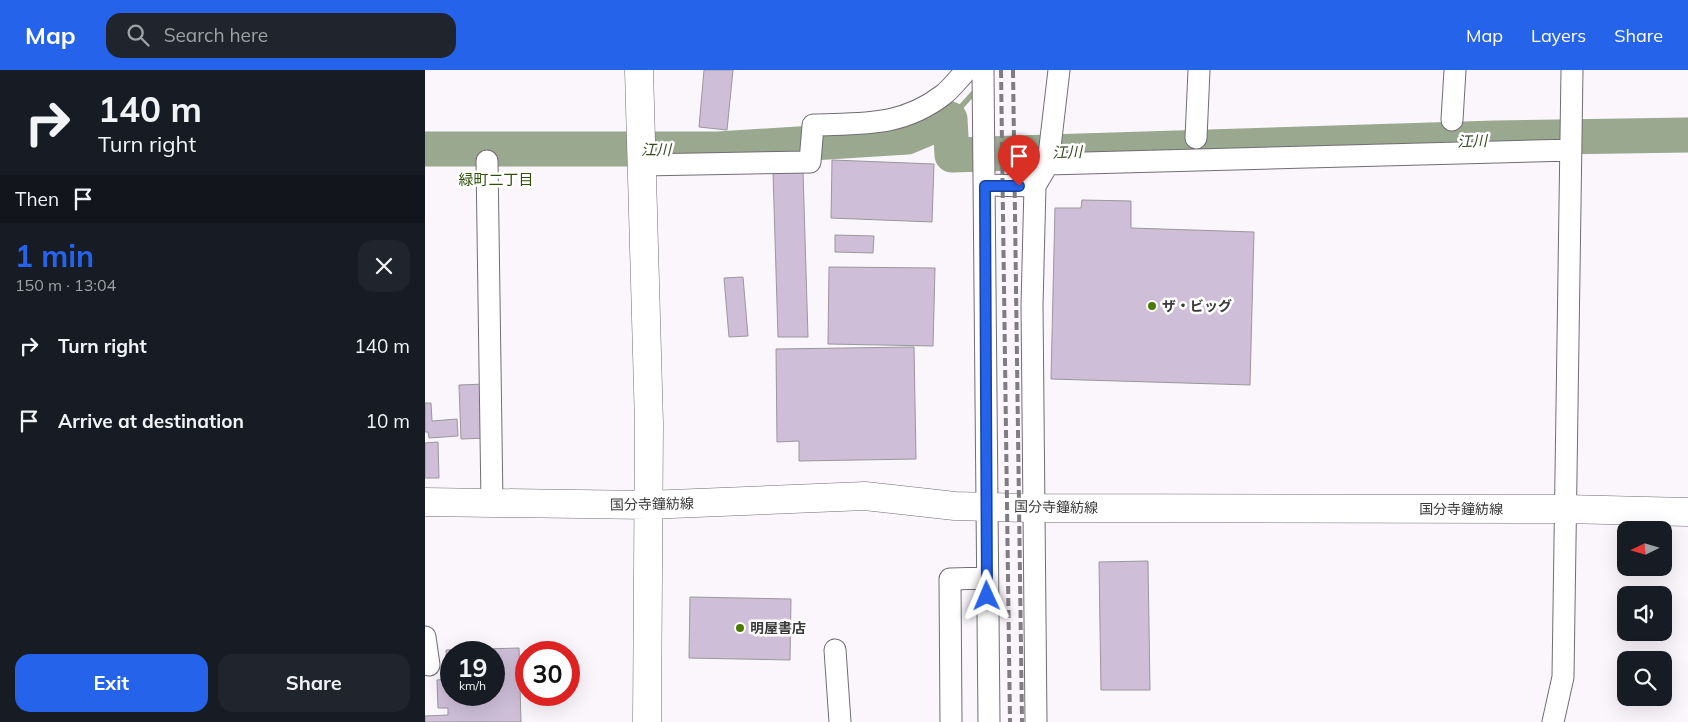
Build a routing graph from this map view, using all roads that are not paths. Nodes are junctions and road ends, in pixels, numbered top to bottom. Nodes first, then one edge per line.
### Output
1 (639, 70) edge
2 (967, 70) edge
3 (983, 70) edge
4 (1059, 70) edge
5 (1199, 70) edge
6 (1455, 70) edge
7 (1572, 70) edge
8 (1452, 120) dead end
9 (1196, 138) dead end
10 (1571, 150) junction
11 (487, 160) dead end
12 (1049, 164) junction
13 (642, 166) junction
14 (985, 186) junction
15 (1035, 186) junction
16 (425, 502) edge
17 (492, 503) junction
18 (647, 505) junction
19 (987, 506) junction
20 (1032, 508) junction
21 (1565, 509) junction
22 (1688, 512) edge
23 (987, 578) junction
24 (425, 637) edge
25 (835, 650) dead end
26 (429, 665) dead end
27 (647, 722) edge
28 (840, 722) edge
29 (951, 722) edge
30 (989, 722) edge
31 (1036, 722) edge
32 (1553, 722) edge

1 - 13 street
2 - 13 street
3 - 14 street
4 - 12 street
5 - 9 street
6 - 8 street
7 - 10 street
10 - 12 street
10 - 21 street
11 - 17 street
12 - 15 street
13 - 18 street
14 - 15 street
14 - 19 street
15 - 20 street
16 - 17 street, 国分寺鐘紡線
17 - 18 street, 国分寺鐘紡線
18 - 19 street, 国分寺鐘紡線
18 - 27 street
19 - 20 street, 国分寺鐘紡線
19 - 23 street
20 - 21 street, 国分寺鐘紡線
20 - 31 street
21 - 22 street, 国分寺鐘紡線
21 - 32 street
23 - 29 street
23 - 30 street
24 - 26 street
25 - 28 street

